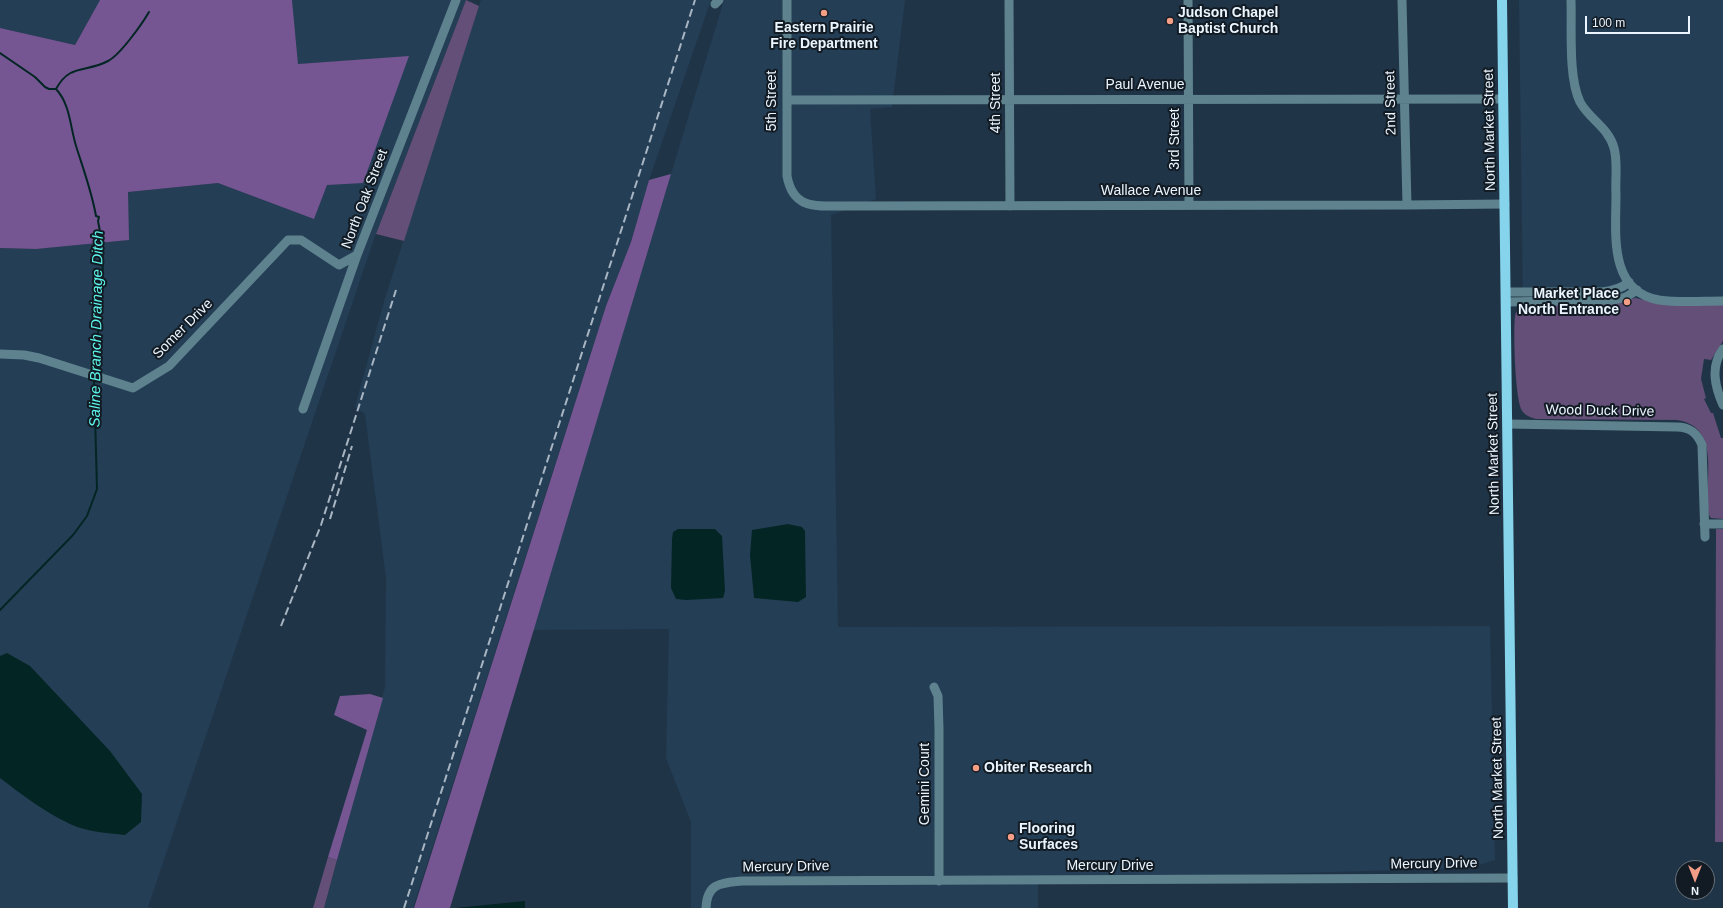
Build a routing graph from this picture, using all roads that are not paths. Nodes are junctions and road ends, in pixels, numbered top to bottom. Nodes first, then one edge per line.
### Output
1 (456, 0) edge
2 (786, 0) edge
3 (1009, 0) edge
4 (1188, 0) edge
5 (1402, 0) edge
6 (1502, 0) edge
7 (1571, 0) edge
8 (1010, 98) junction
9 (1189, 99) junction
10 (1503, 99) junction
11 (787, 100) junction
12 (1405, 100) junction
13 (798, 199) joint
14 (1505, 204) junction
15 (1010, 206) junction
16 (1189, 206) junction
17 (1407, 206) junction
18 (357, 255) junction
19 (1629, 282) junction
20 (1637, 290) junction
21 (1506, 297) junction
22 (1723, 301) edge
23 (1723, 349) edge
24 (0, 354) edge
25 (1723, 405) edge
26 (303, 409) dead end
27 (1508, 424) junction
28 (1704, 524) junction
29 (1723, 524) edge
30 (1705, 537) dead end
31 (934, 688) dead end
32 (1513, 878) junction
33 (939, 881) junction
34 (706, 908) edge
35 (1513, 908) edge

1 - 18 street, North Oak Street
2 - 11 street, 5th Street
3 - 8 street, 4th Street
4 - 9 street, 3rd Street
5 - 12 street, 2nd Street
6 - 10 main road, North Market Street
7 - 19 street
8 - 9 street, Paul Avenue
8 - 11 street, Paul Avenue
8 - 15 street, 4th Street
9 - 12 street, Paul Avenue
9 - 16 street, 3rd Street
10 - 12 street, Paul Avenue
10 - 14 main road, North Market Street
11 - 13 street, 5th Street
12 - 17 street, 2nd Street
13 - 15 street, Wallace Avenue
14 - 17 street, Wallace Avenue
14 - 21 main road, North Market Street
15 - 16 street, Wallace Avenue
16 - 17 street, Wallace Avenue
18 - 24 street, Somer Drive
18 - 26 street, North Oak Street
19 - 20 street
19 - 21 street
20 - 21 street
20 - 22 street
21 - 27 main road, North Market Street
23 - 25 street
27 - 28 street, Wood Duck Drive
27 - 32 main road, North Market Street
28 - 29 street
28 - 30 street
31 - 33 street, Gemini Court
32 - 33 street, Mercury Drive
32 - 35 main road, North Market Street
33 - 34 street, Mercury Drive

